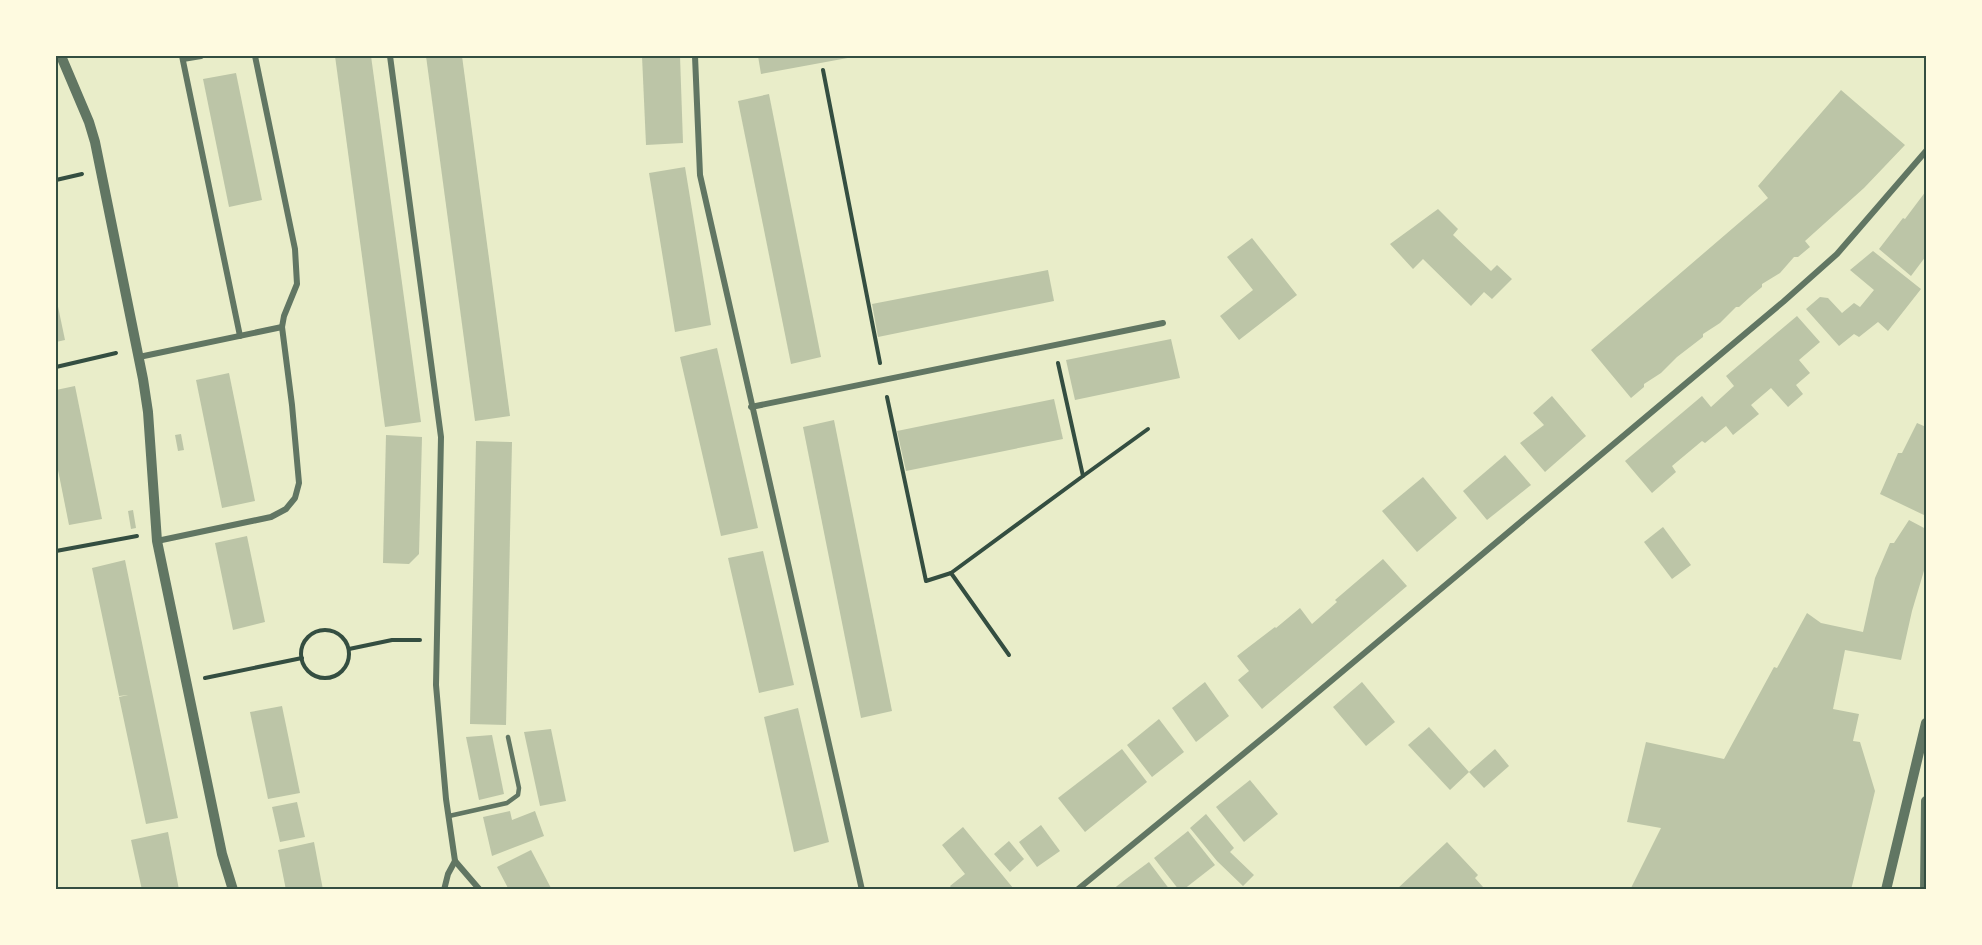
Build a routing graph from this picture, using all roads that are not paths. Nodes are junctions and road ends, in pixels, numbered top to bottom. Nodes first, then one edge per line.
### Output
1 (61, 56) edge
2 (201, 56) edge
3 (255, 56) edge
4 (390, 56) edge
5 (695, 56) edge
6 (183, 57) edge
7 (1926, 151) edge
8 (1163, 323) dead end
9 (282, 327) junction
10 (240, 336) junction
11 (138, 353) junction
12 (751, 407) junction
13 (157, 537) junction
14 (1926, 723) edge
15 (508, 736) dead end
16 (1926, 801) edge
17 (449, 816) junction
18 (455, 861) junction
19 (233, 890) edge
20 (444, 890) edge
21 (480, 890) edge
22 (862, 890) edge
23 (1077, 890) edge
24 (1886, 890) edge
25 (1925, 890) edge

1 - 11 street
2 - 6 street
3 - 9 street
4 - 17 street
5 - 12 street
6 - 10 street
7 - 23 street
8 - 12 street
9 - 10 street
9 - 13 street
10 - 11 street
11 - 13 street
12 - 22 street
13 - 19 street
14 - 24 street
15 - 17 lane
16 - 25 street
17 - 18 street
18 - 20 street
18 - 21 street

